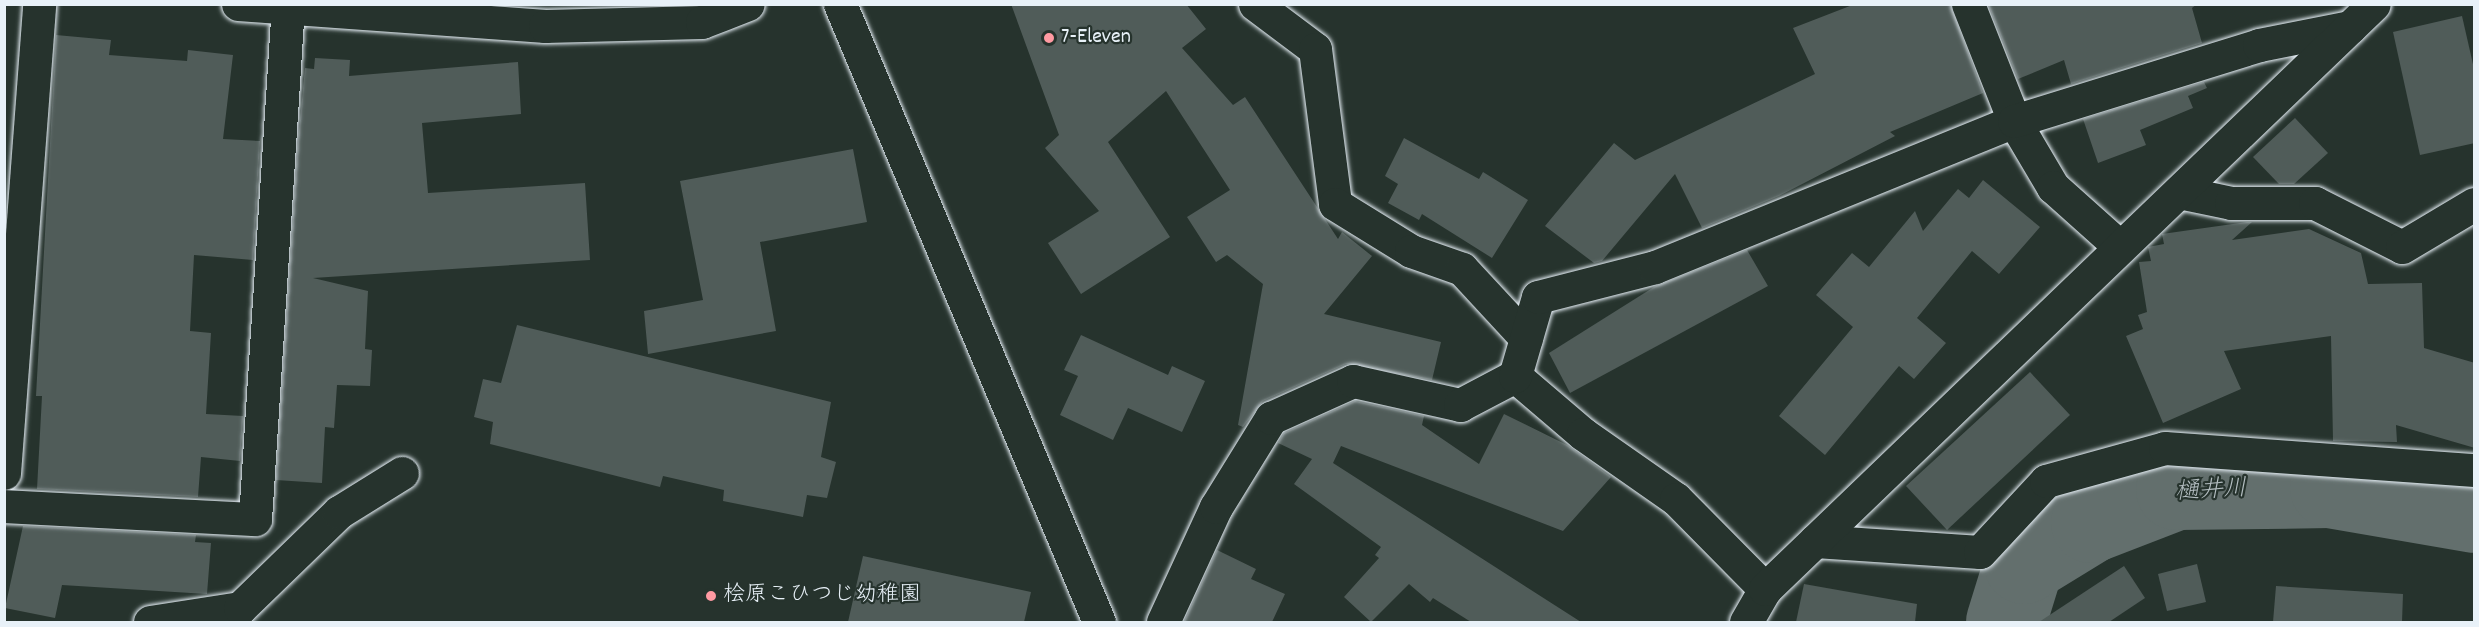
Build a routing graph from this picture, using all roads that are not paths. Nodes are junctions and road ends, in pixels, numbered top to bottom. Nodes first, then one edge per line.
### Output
1 (39, 4) edge
2 (238, 4) edge
3 (748, 4) edge
4 (840, 4) edge
5 (1255, 4) edge
6 (1968, 4) edge
7 (2374, 4) edge
8 (288, 8) edge
9 (546, 15) edge
10 (2350, 27) junction
11 (2014, 121) junction
12 (2179, 192) junction
13 (2475, 204) edge
14 (2121, 248) junction
15 (1526, 338) junction
16 (1515, 376) junction
17 (5, 461) edge
18 (2475, 470) edge
19 (402, 473) dead end
20 (4, 506) edge
21 (1815, 541) junction
22 (1765, 590) junction
23 (150, 622) edge
24 (1099, 622) edge
25 (1163, 622) edge
26 (1746, 622) edge

1 - 17 street
2 - 8 street
3 - 9 street
4 - 24 street
5 - 15 street
6 - 11 street
7 - 10 street
8 - 9 street
8 - 20 street
10 - 11 street
10 - 12 street
11 - 14 street
11 - 15 street
12 - 13 street
12 - 14 street
14 - 21 street
15 - 16 street
16 - 22 street
16 - 25 street
18 - 21 street
19 - 23 street
21 - 22 street
22 - 26 street

